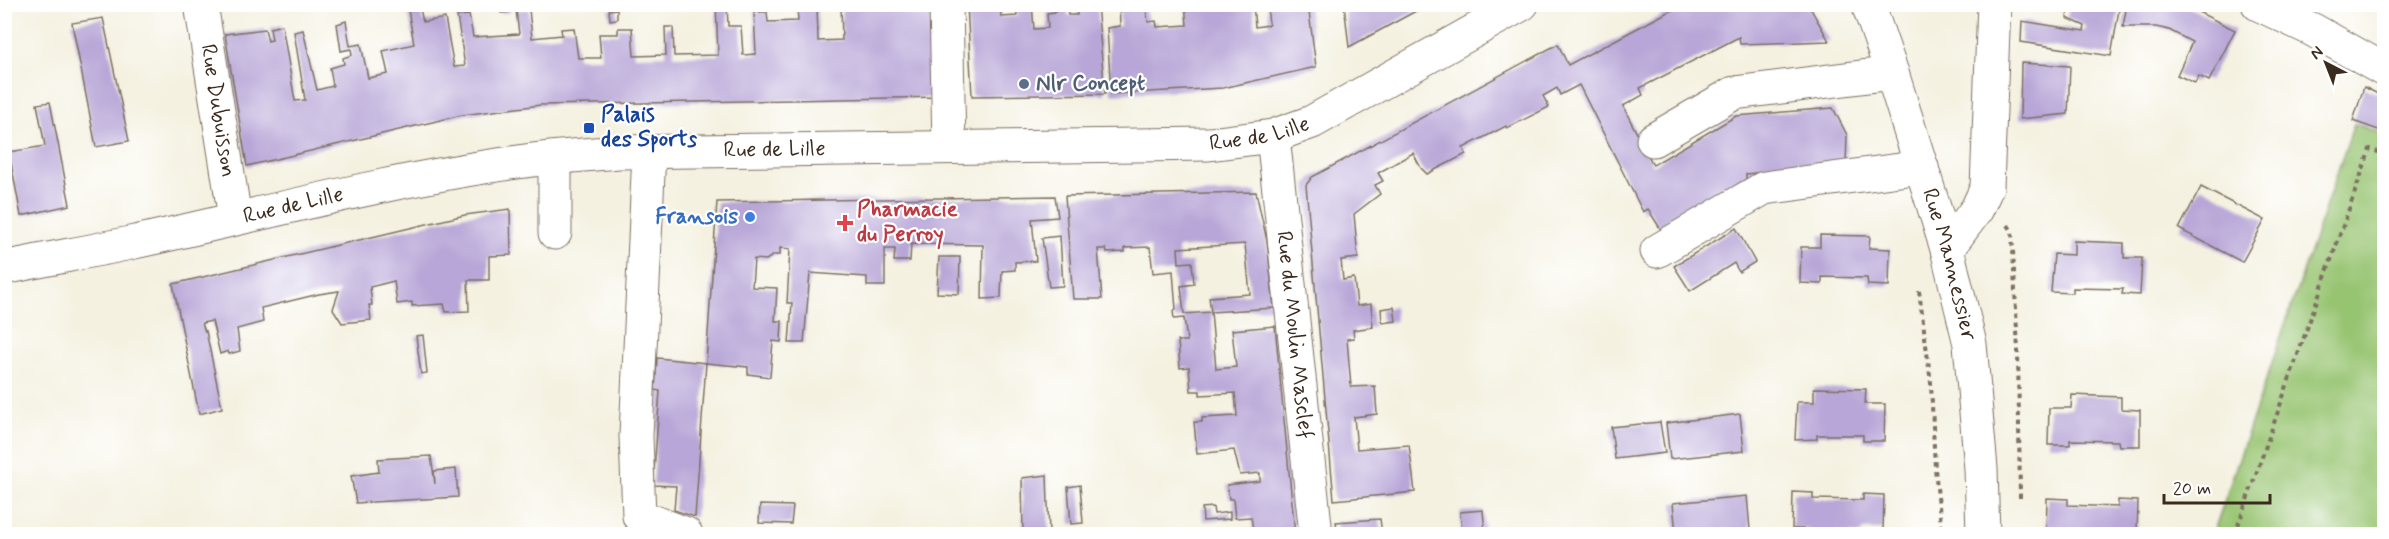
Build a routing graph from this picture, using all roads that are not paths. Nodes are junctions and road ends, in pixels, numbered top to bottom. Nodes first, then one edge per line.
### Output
1 (201, 4) edge
2 (946, 4) edge
3 (1521, 4) edge
4 (1868, 4) edge
5 (1994, 4) edge
6 (2258, 4) edge
7 (2319, 17) edge
8 (2385, 70) edge
9 (1892, 73) junction
10 (1272, 136) junction
11 (1653, 140) dead end
12 (949, 147) junction
13 (650, 152) junction
14 (555, 158) junction
15 (1922, 167) junction
16 (235, 218) junction
17 (555, 233) dead end
18 (1947, 249) junction
19 (1657, 251) dead end
20 (4, 268) edge
21 (686, 534) edge
22 (1316, 534) edge
23 (1983, 534) edge

1 - 16 street, Rue Dubuisson
2 - 12 street
3 - 10 street, Rue de Lille
4 - 9 street, Rue Mannessier
5 - 18 street
6 - 7 street
7 - 8 street
9 - 11 street
9 - 15 street, Rue Mannessier
10 - 12 street, Rue de Lille
10 - 22 street, Rue du Moulin Masclef
12 - 13 street, Rue de Lille
13 - 14 street, Rue de Lille
13 - 21 street
14 - 16 street, Rue de Lille
14 - 17 street
15 - 18 street, Rue Mannessier
15 - 19 street
16 - 20 street, Rue de Lille
18 - 23 street, Rue Mannessier

